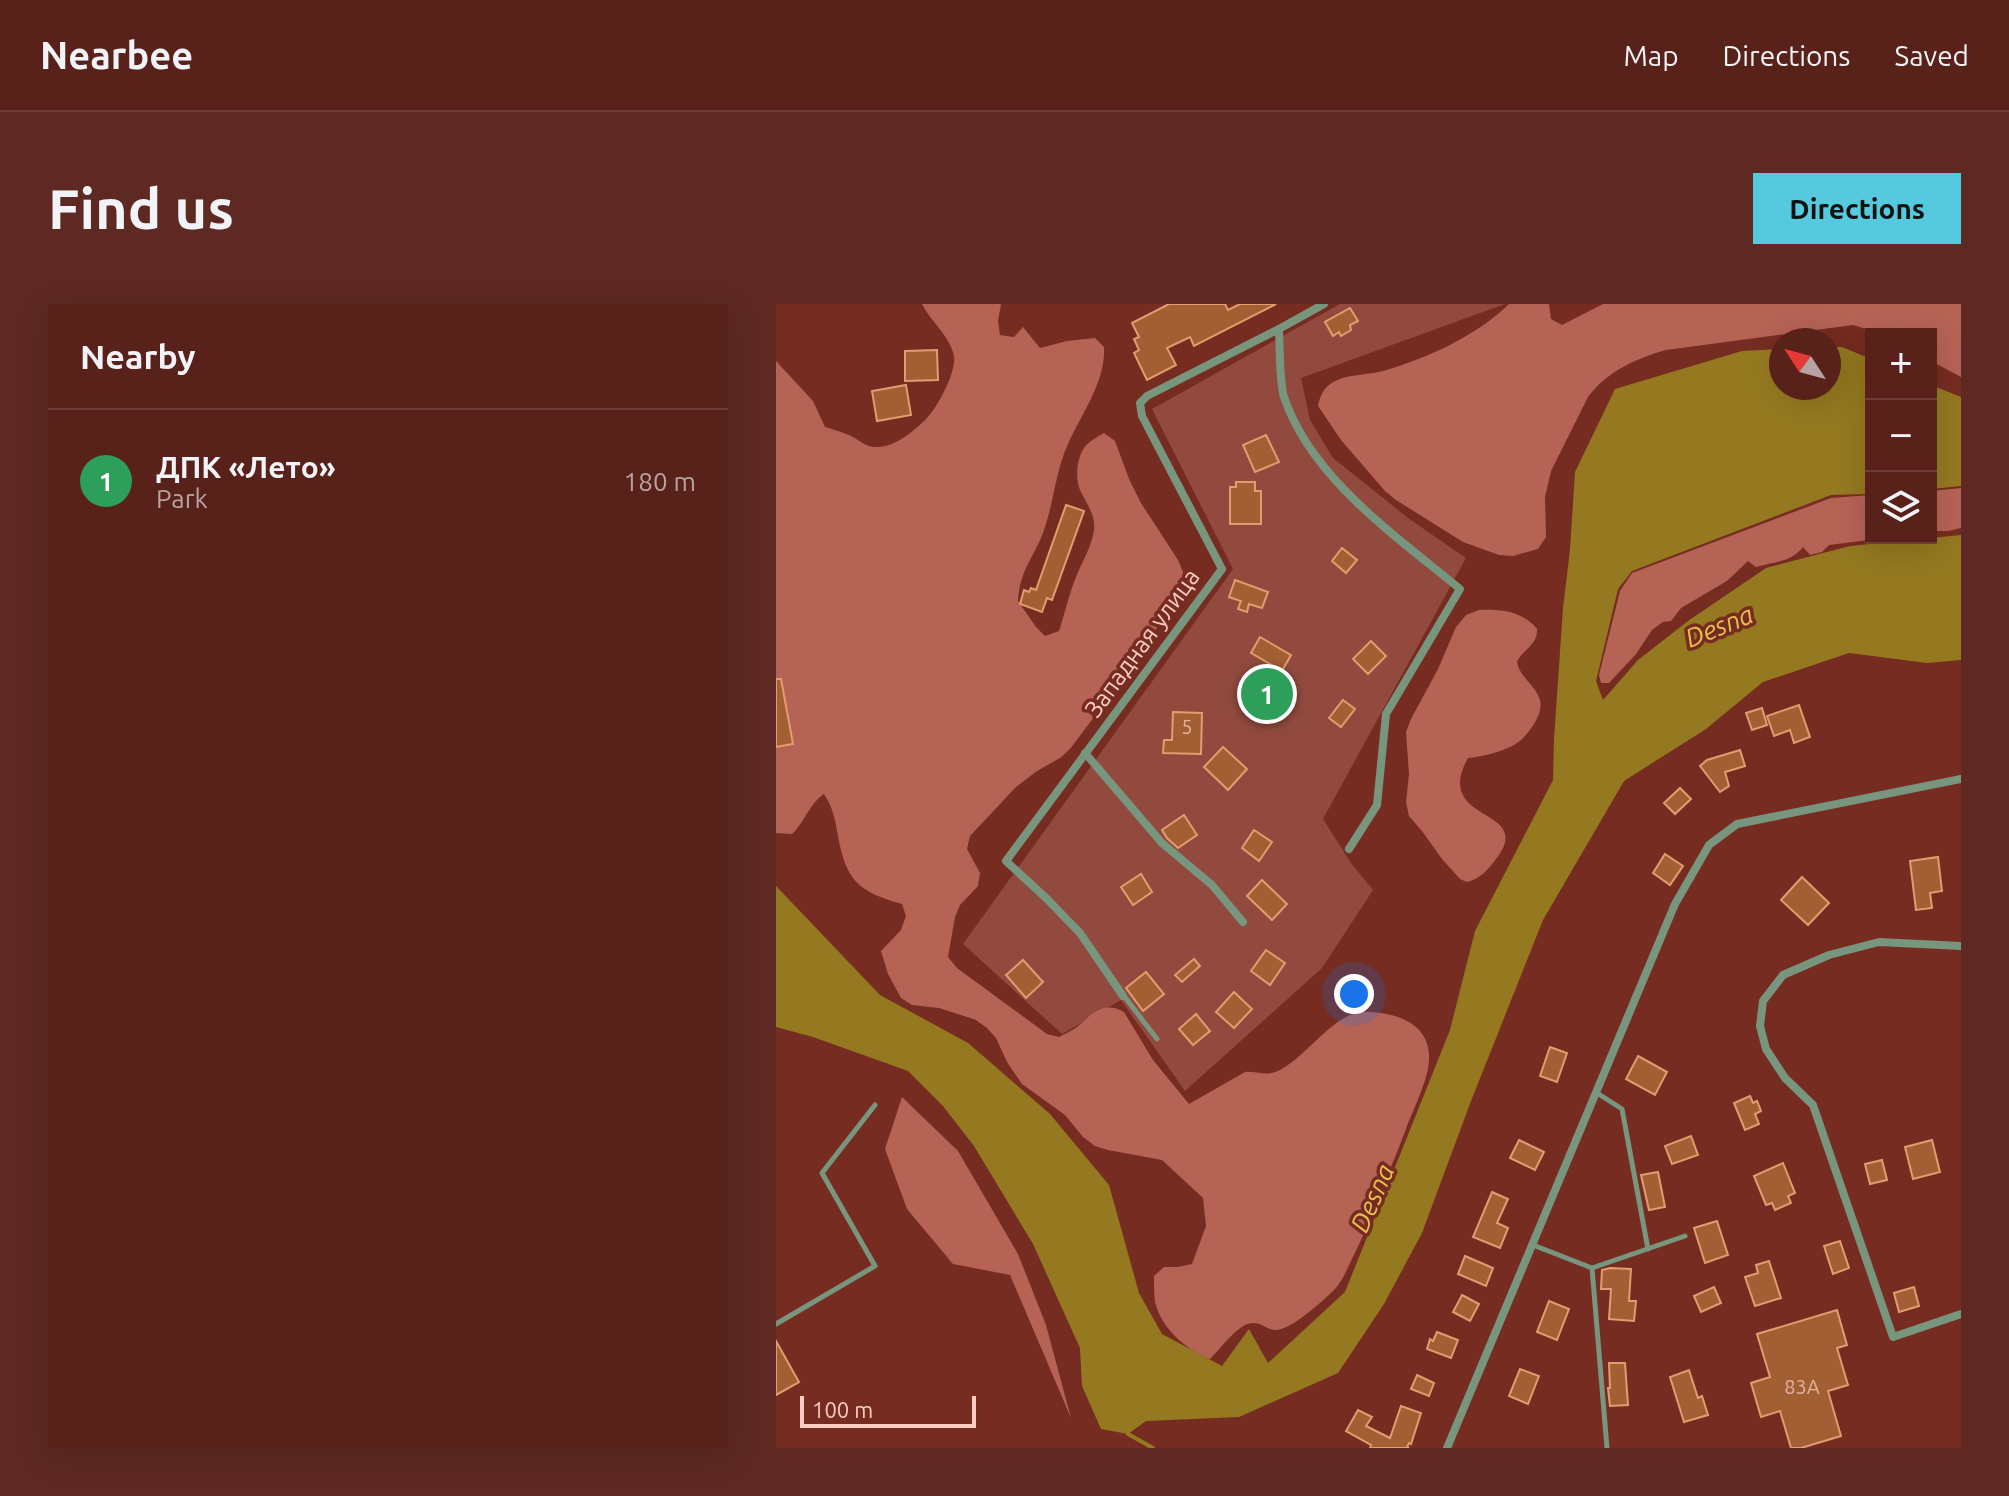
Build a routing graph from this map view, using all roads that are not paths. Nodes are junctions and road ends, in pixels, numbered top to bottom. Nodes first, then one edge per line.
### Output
1 (1324, 304) edge
2 (1279, 329) junction
3 (1085, 753) junction
4 (1961, 779) edge
5 (1349, 849) dead end
6 (1243, 922) dead end
7 (1961, 946) edge
8 (1123, 996) joint
9 (1157, 1039) dead end
10 (1596, 1092) junction
11 (875, 1105) dead end
12 (1685, 1236) dead end
13 (1532, 1244) junction
14 (1648, 1249) junction
15 (1592, 1268) junction
16 (1961, 1314) edge
17 (776, 1324) edge
18 (1447, 1448) edge
19 (1607, 1448) edge

1 - 2 street
2 - 3 street, Западная улица
2 - 5 street
3 - 6 street
3 - 8 street, Западная улица
4 - 10 street
7 - 16 street
8 - 9 lane
10 - 13 street
10 - 14 lane
11 - 17 lane
12 - 14 lane
13 - 15 lane
13 - 18 street
14 - 15 lane
15 - 19 lane

